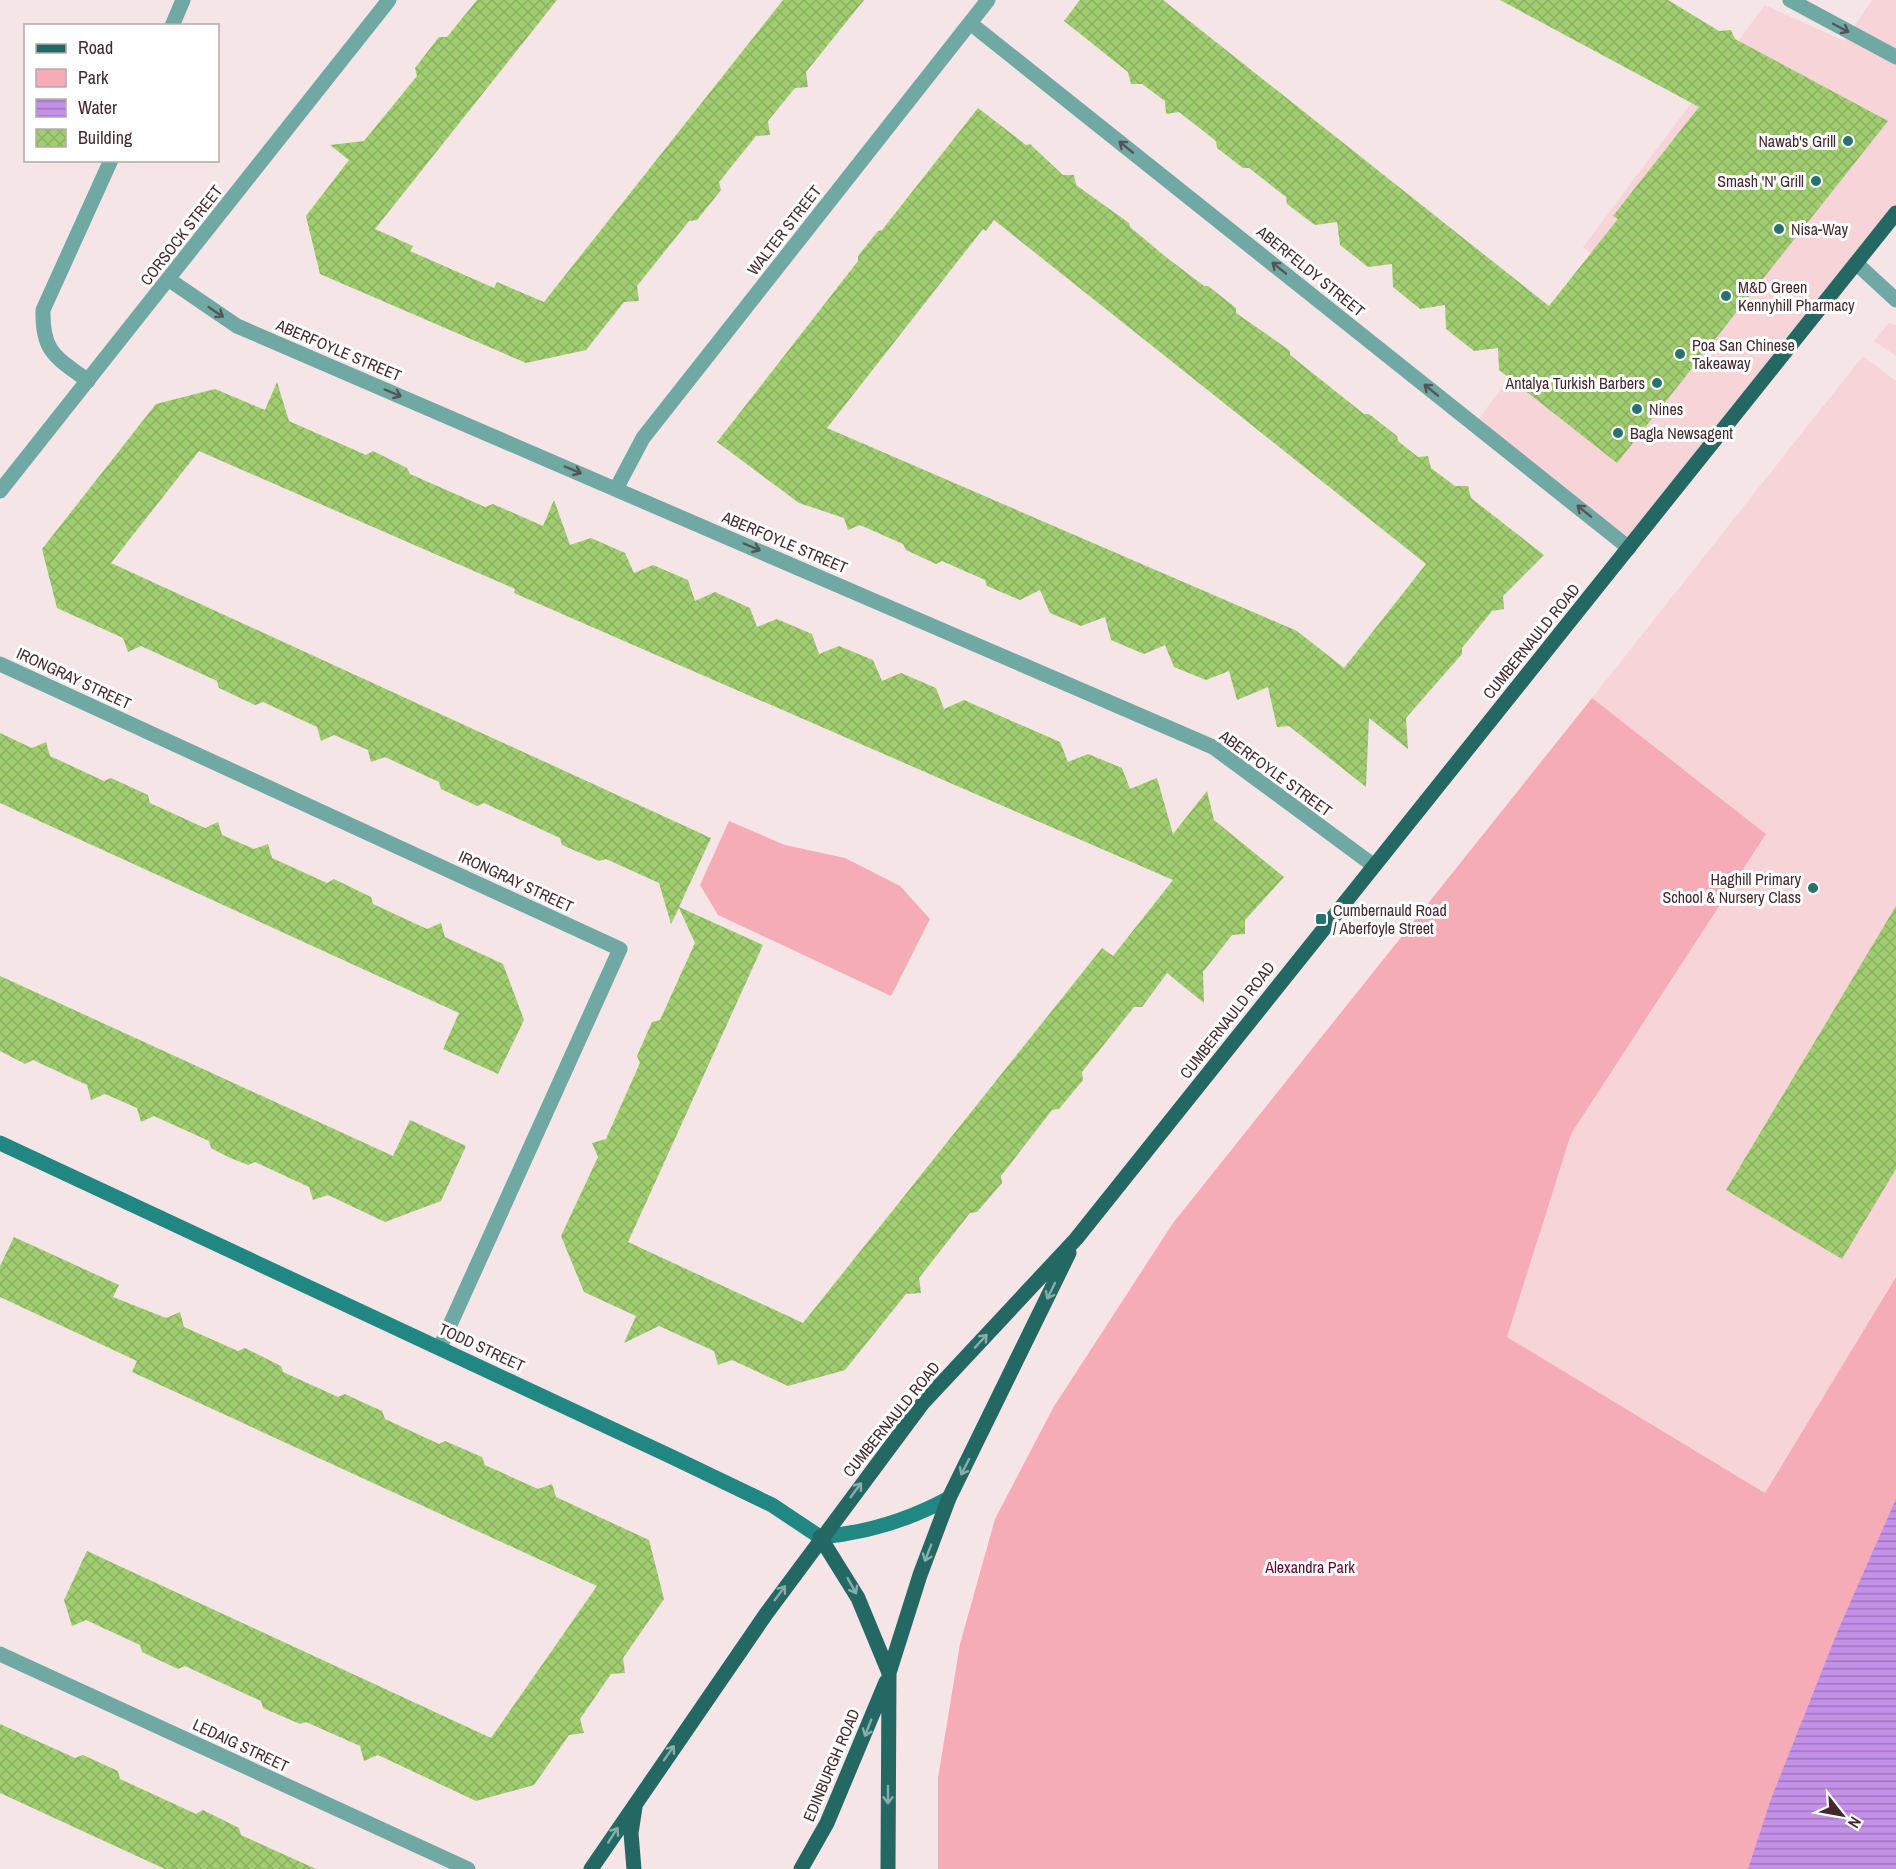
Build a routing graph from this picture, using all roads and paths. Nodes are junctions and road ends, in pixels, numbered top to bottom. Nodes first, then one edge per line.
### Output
1 (183, 0) edge
2 (389, 0) edge
3 (988, 0) edge
4 (1790, 0) edge
5 (970, 23) junction
6 (173, 24) edge
7 (1896, 57) edge
8 (110, 162) edge
9 (1896, 213) edge
10 (1856, 263) junction
11 (168, 279) junction
12 (1896, 300) edge
13 (88, 381) junction
14 (616, 489) junction
15 (0, 491) edge
16 (1629, 548) junction
17 (0, 664) edge
18 (1373, 865) junction
19 (0, 1143) edge
20 (1076, 1239) junction
21 (440, 1347) junction
22 (949, 1498) junction
23 (820, 1537) junction
24 (0, 1654) edge
25 (889, 1673) junction
26 (636, 1801) junction
27 (468, 1869) edge
28 (591, 1869) edge
29 (634, 1869) edge
30 (801, 1869) edge
31 (888, 1869) edge

1 - 6 street
2 - 11 street, CORSOCK STREET
3 - 5 street, WALTER STREET
4 -> 7 street
5 - 14 street, WALTER STREET
16 -> 5 street, ABERFELDY STREET
8 - 13 street
9 - 10 main road, CUMBERNAULD ROAD
10 - 12 street
10 - 16 main road, CUMBERNAULD ROAD
11 - 13 street, CORSOCK STREET
11 -> 14 street, ABERFOYLE STREET
13 - 15 street, CORSOCK STREET
14 -> 18 street, ABERFOYLE STREET
16 - 18 main road, CUMBERNAULD ROAD
17 - 21 street, IRONGRAY STREET
18 - 20 main road, CUMBERNAULD ROAD
19 - 21 street, TODD STREET
20 -> 22 main road
23 -> 20 main road, CUMBERNAULD ROAD
21 - 23 street, TODD STREET
22 - 23 street
22 -> 25 main road
23 -> 25 main road
26 -> 23 main road, CUMBERNAULD ROAD
24 - 27 street, LEDAIG STREET
25 -> 30 main road, EDINBURGH ROAD
25 -> 31 main road
28 -> 26 main road
26 - 29 main road, CUMBERNAULD ROAD

